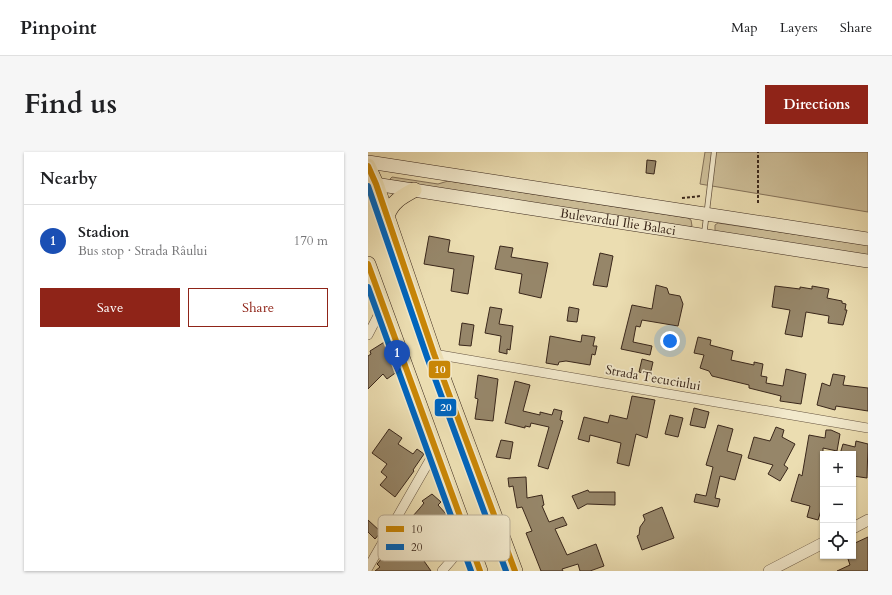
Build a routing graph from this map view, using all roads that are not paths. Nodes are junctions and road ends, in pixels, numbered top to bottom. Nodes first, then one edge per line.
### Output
1 (714, 152) edge
2 (368, 162) edge
3 (368, 166) edge
4 (372, 184) edge
5 (414, 190) junction
6 (707, 213) junction
7 (387, 216) junction
8 (704, 236) junction
9 (868, 239) edge
10 (868, 261) edge
11 (368, 264) edge
12 (383, 306) junction
13 (368, 335) edge
14 (434, 354) junction
15 (868, 428) edge
16 (436, 451) junction
17 (399, 515) edge
18 (459, 515) edge
19 (494, 515) edge
20 (868, 520) edge
21 (856, 526) edge
22 (820, 545) edge
23 (378, 551) edge
24 (510, 558) edge
25 (451, 561) edge
26 (476, 561) edge
27 (368, 568) edge
28 (442, 571) edge
29 (480, 571) edge
30 (515, 571) edge
31 (769, 571) edge

1 - 6 lane
2 - 6 main road, Bulevardul Ilie Balaci
3 - 4 main road
4 - 5 main road, Bulevardul Ilie Balaci
4 - 7 main road
5 - 7 main road
5 - 8 main road, Bulevardul Ilie Balaci
6 - 8 lane
6 - 9 main road, Bulevardul Ilie Balaci
7 - 14 main road
8 - 10 main road, Bulevardul Ilie Balaci
11 - 12 main road
12 - 13 street
12 - 16 main road
14 - 15 street, Strada Tecuciului
14 - 19 main road
16 - 17 street
16 - 18 main road
20 - 21 street
22 - 31 street
23 - 27 street
24 - 30 main road
25 - 28 street
26 - 29 main road

